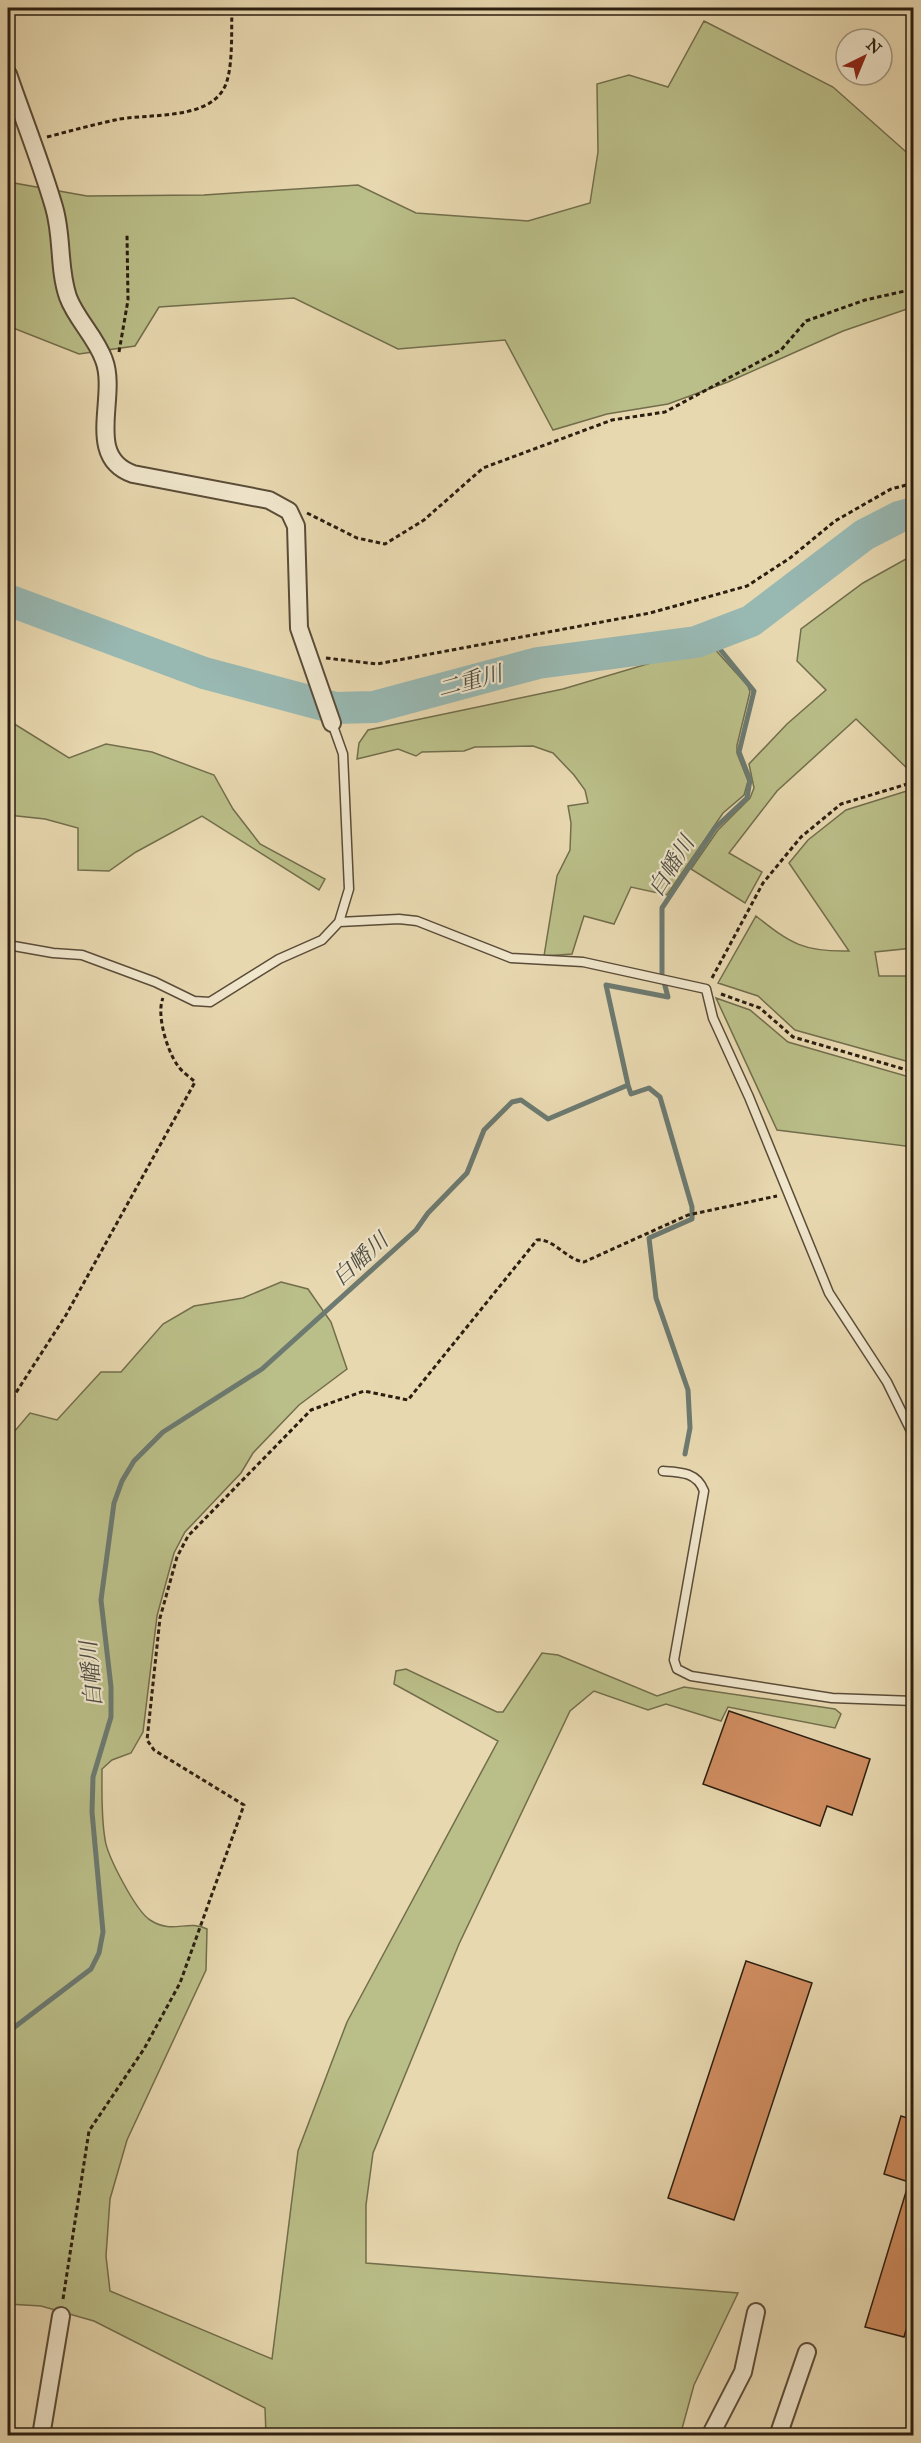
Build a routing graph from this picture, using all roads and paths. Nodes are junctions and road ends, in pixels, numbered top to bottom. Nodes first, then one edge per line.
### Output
1 (232, 8) edge
2 (8, 74) edge
3 (31, 141) junction
4 (127, 235) dead end
5 (914, 289) edge
6 (105, 362) junction
7 (914, 483) edge
8 (289, 511) junction
9 (310, 658) junction
10 (332, 723) joint
11 (914, 782) edge
12 (339, 922) junction
13 (8, 945) edge
14 (166, 988) junction
15 (706, 989) junction
16 (914, 1072) edge
17 (786, 1194) junction
18 (8, 1405) edge
19 (914, 1437) edge
20 (663, 1471) dead end
21 (914, 1701) edge
22 (756, 2312) dead end
23 (61, 2316) joint
24 (807, 2352) dead end
25 (40, 2436) edge
26 (710, 2436) edge
27 (778, 2436) edge

1 - 3 path
2 - 3 street
3 - 6 street
4 - 6 path
5 - 8 path
6 - 8 street
7 - 9 path
8 - 9 street
9 - 10 street
10 - 12 lane
11 - 15 path
12 - 14 lane
12 - 15 lane
13 - 14 lane
14 - 18 path
15 - 16 path
15 - 17 lane
17 - 19 lane
17 - 23 path
20 - 21 lane
22 - 26 street
23 - 25 street
24 - 27 street

